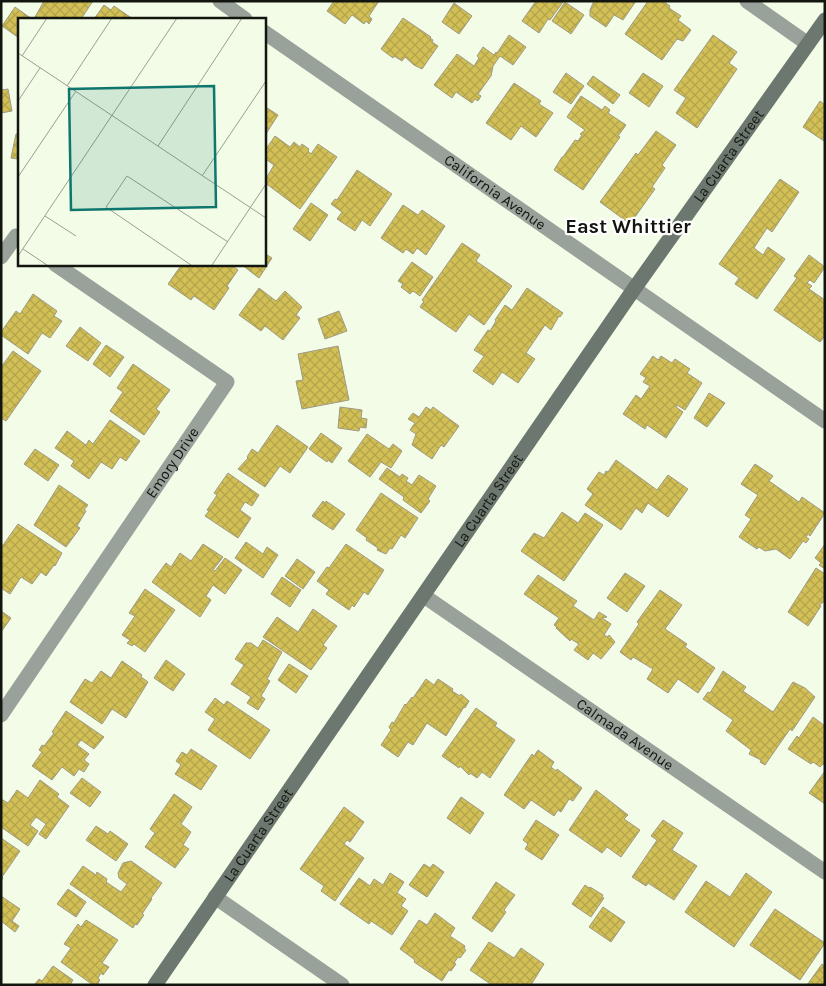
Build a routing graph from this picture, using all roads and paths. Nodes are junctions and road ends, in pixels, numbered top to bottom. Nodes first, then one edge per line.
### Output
1 (220, 1) edge
2 (747, 1) edge
3 (244, 18) edge
4 (825, 20) edge
5 (265, 33) edge
6 (808, 44) junction
7 (17, 238) edge
8 (1, 257) edge
9 (56, 265) edge
10 (634, 289) junction
11 (825, 421) edge
12 (424, 596) junction
13 (1, 715) edge
14 (825, 872) edge
15 (215, 897) junction
16 (155, 985) edge
17 (342, 985) edge

1 - 3 street
2 - 6 street
4 - 6 street, La Cuarta Street
5 - 10 street, California Avenue
6 - 10 street, La Cuarta Street
7 - 8 street
9 - 13 street, Emory Drive
10 - 11 street, California Avenue
10 - 12 street, La Cuarta Street
12 - 14 street, Calmada Avenue
12 - 15 street, La Cuarta Street
15 - 16 street, La Cuarta Street
15 - 17 street

